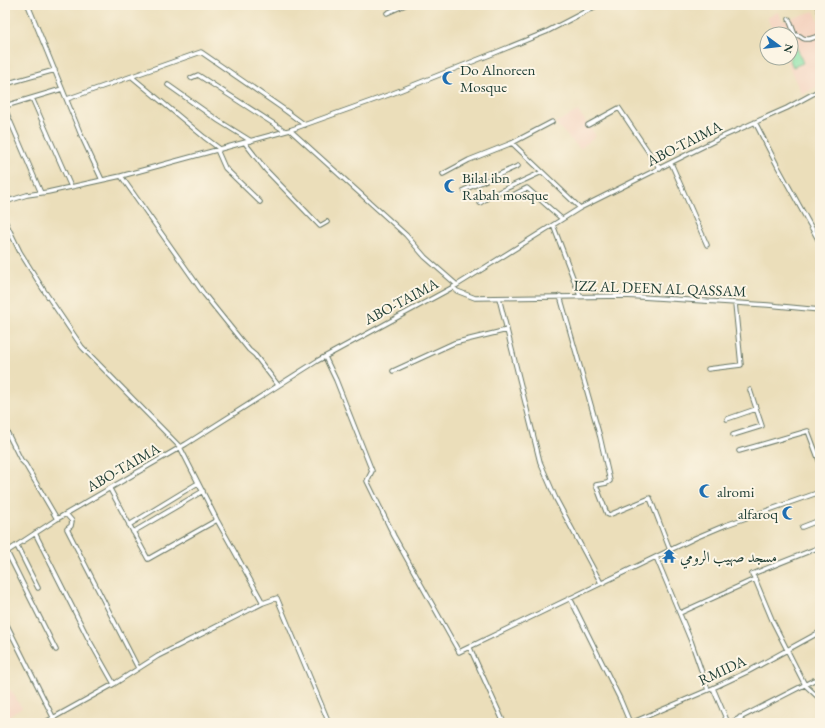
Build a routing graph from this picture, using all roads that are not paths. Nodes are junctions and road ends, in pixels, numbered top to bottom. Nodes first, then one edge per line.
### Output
1 (28, 5) edge
2 (405, 5) edge
3 (597, 5) edge
4 (817, 5) edge
5 (387, 13) dead end
6 (820, 13) edge
7 (789, 19) dead end
8 (820, 35) edge
9 (55, 70) junction
10 (132, 77) junction
11 (191, 78) dead end
12 (5, 84) edge
13 (168, 85) dead end
14 (62, 89) junction
15 (820, 90) edge
16 (32, 98) junction
17 (67, 99) junction
18 (5, 107) edge
19 (552, 122) dead end
20 (755, 122) junction
21 (305, 125) junction
22 (588, 125) dead end
23 (290, 130) junction
24 (285, 131) junction
25 (251, 141) junction
26 (245, 143) junction
27 (512, 143) junction
28 (220, 149) junction
29 (671, 163) junction
30 (518, 166) dead end
31 (660, 169) junction
32 (542, 172) junction
33 (443, 174) dead end
34 (121, 176) junction
35 (102, 180) junction
36 (71, 187) junction
37 (5, 190) edge
38 (464, 190) dead end
39 (42, 193) junction
40 (513, 195) dead end
41 (9, 200) junction
42 (5, 202) edge
43 (260, 202) dead end
44 (480, 203) dead end
45 (580, 208) junction
46 (562, 219) junction
47 (5, 221) edge
48 (327, 222) dead end
49 (553, 225) junction
50 (820, 243) edge
51 (707, 244) dead end
52 (455, 286) junction
53 (560, 296) junction
54 (580, 296) junction
55 (499, 298) junction
56 (735, 303) junction
57 (820, 310) edge
58 (507, 330) junction
59 (325, 356) junction
60 (708, 369) dead end
61 (392, 371) dead end
62 (278, 385) junction
63 (750, 390) dead end
64 (756, 410) junction
65 (727, 420) dead end
66 (5, 428) edge
67 (733, 435) dead end
68 (180, 447) junction
69 (739, 451) dead end
70 (820, 463) edge
71 (198, 483) junction
72 (110, 489) junction
73 (203, 491) junction
74 (820, 492) edge
75 (66, 514) junction
76 (57, 519) junction
77 (217, 520) junction
78 (820, 520) edge
79 (129, 525) junction
80 (802, 527) dead end
81 (133, 532) junction
82 (35, 534) junction
83 (17, 546) junction
84 (820, 547) edge
85 (670, 550) junction
86 (6, 553) edge
87 (656, 557) junction
88 (755, 579) junction
89 (601, 583) junction
90 (38, 588) dead end
91 (570, 598) junction
92 (264, 604) junction
93 (680, 613) junction
94 (6, 624) edge
95 (820, 632) edge
96 (470, 648) junction
97 (56, 650) dead end
98 (788, 650) junction
99 (138, 668) junction
100 (814, 680) dead end
101 (114, 684) junction
102 (805, 685) junction
103 (713, 688) junction
104 (708, 690) junction
105 (820, 699) edge
106 (53, 717) junction
107 (740, 717) junction
108 (44, 723) edge
109 (329, 723) edge
110 (504, 723) edge
111 (631, 723) edge
112 (729, 723) edge
113 (743, 723) edge

1 - 9 street
2 - 5 street
3 - 21 street
4 - 6 street
7 - 8 street
9 - 12 street
9 - 14 street
10 - 17 street
10 - 21 street
10 - 28 street
11 - 24 street
13 - 25 street
14 - 16 street
14 - 17 street
15 - 20 street, ABO-TAIMA
16 - 18 street
16 - 36 street
17 - 35 street
18 - 39 street
19 - 27 street
20 - 29 street, ABO-TAIMA
20 - 50 street
21 - 23 street
22 - 31 street
23 - 24 street
23 - 52 street, IZZ AL DEEN AL QASSAM
24 - 25 street
25 - 26 street
26 - 28 street
26 - 48 street
27 - 32 street
27 - 33 street
28 - 34 street
28 - 43 street
29 - 31 street, ABO-TAIMA
29 - 51 street
30 - 38 street
31 - 45 street, ABO-TAIMA
32 - 44 street
32 - 45 street
34 - 35 street
34 - 62 street
35 - 36 street
36 - 39 street
37 - 41 street
39 - 41 street
40 - 46 street
41 - 42 street
45 - 46 street, ABO-TAIMA
46 - 49 street, ABO-TAIMA
47 - 68 street
49 - 52 street, ABO-TAIMA
49 - 54 street
52 - 55 street, IZZ AL DEEN AL QASSAM
52 - 59 street, ABO-TAIMA
53 - 54 street, IZZ AL DEEN AL QASSAM
53 - 55 street, IZZ AL DEEN AL QASSAM
53 - 85 street
54 - 56 street, IZZ AL DEEN AL QASSAM
55 - 58 street
56 - 57 street, IZZ AL DEEN AL QASSAM
56 - 60 street
58 - 61 street
58 - 89 street
59 - 62 street, ABO-TAIMA
59 - 96 street
62 - 68 street, ABO-TAIMA
63 - 64 street
64 - 65 street
64 - 67 street
66 - 76 street
68 - 71 street
68 - 72 street, ABO-TAIMA
69 - 70 street
71 - 73 street
71 - 79 street
72 - 75 street, ABO-TAIMA
72 - 79 street
73 - 77 street
73 - 81 street
74 - 85 street
75 - 76 street, ABO-TAIMA
75 - 99 street
76 - 82 street, ABO-TAIMA
77 - 81 street
77 - 92 street
78 - 80 street
79 - 81 street
82 - 83 street, ABO-TAIMA
82 - 101 street
83 - 86 street, ABO-TAIMA
83 - 90 street
84 - 88 street
85 - 87 street
86 - 97 street
87 - 89 street
87 - 93 street
88 - 93 street
88 - 98 street
89 - 91 street
91 - 96 street
91 - 111 street
92 - 99 street
92 - 109 street
93 - 104 street
94 - 106 street
95 - 98 street, RMIDA
96 - 110 street
98 - 102 street
98 - 103 street, RMIDA
99 - 101 street
100 - 102 street
101 - 106 street
102 - 105 street
102 - 107 street
103 - 104 street, RMIDA
103 - 112 street
104 - 111 street, RMIDA
106 - 108 street
107 - 112 street
107 - 113 street

